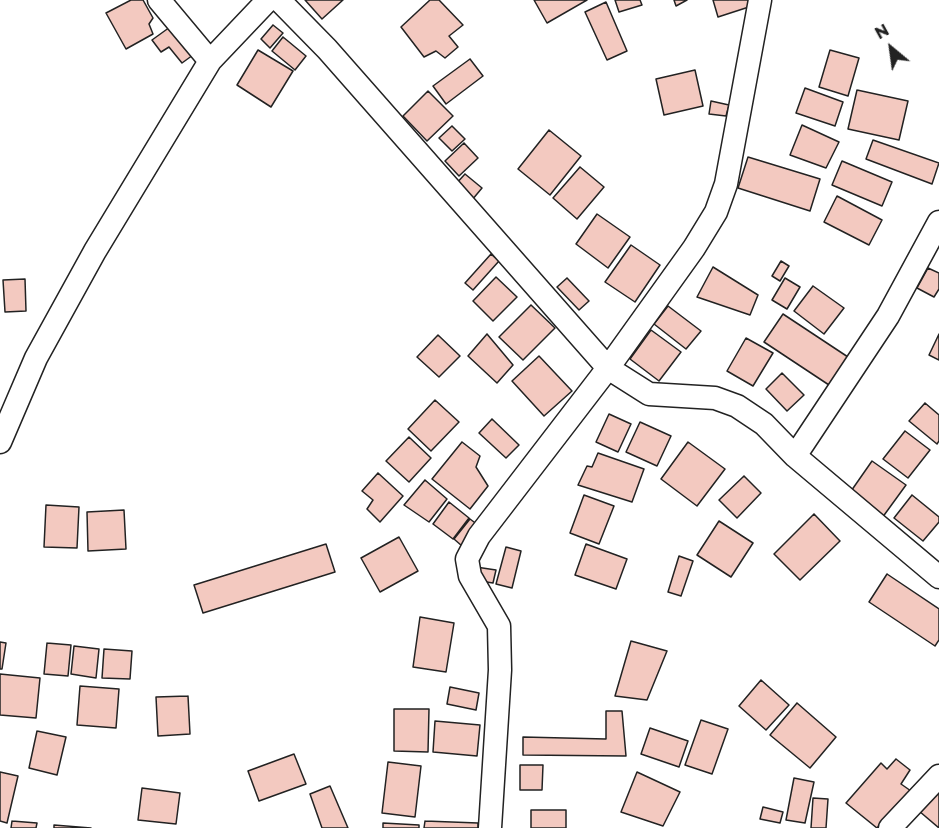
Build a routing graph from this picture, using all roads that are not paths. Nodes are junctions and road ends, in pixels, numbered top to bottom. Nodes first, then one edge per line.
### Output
1 (159, 0) edge
2 (268, 0) edge
3 (279, 0) edge
4 (760, 0) edge
5 (210, 61) junction
6 (939, 222) edge
7 (608, 368) junction
8 (0, 442) edge
9 (795, 456) junction
10 (939, 576) edge
11 (939, 776) edge
12 (490, 828) edge
13 (890, 828) edge

1 - 5 street
2 - 5 street
3 - 7 street
4 - 7 street
5 - 8 street
6 - 9 street
7 - 9 street
7 - 12 street
9 - 10 street
11 - 13 street

